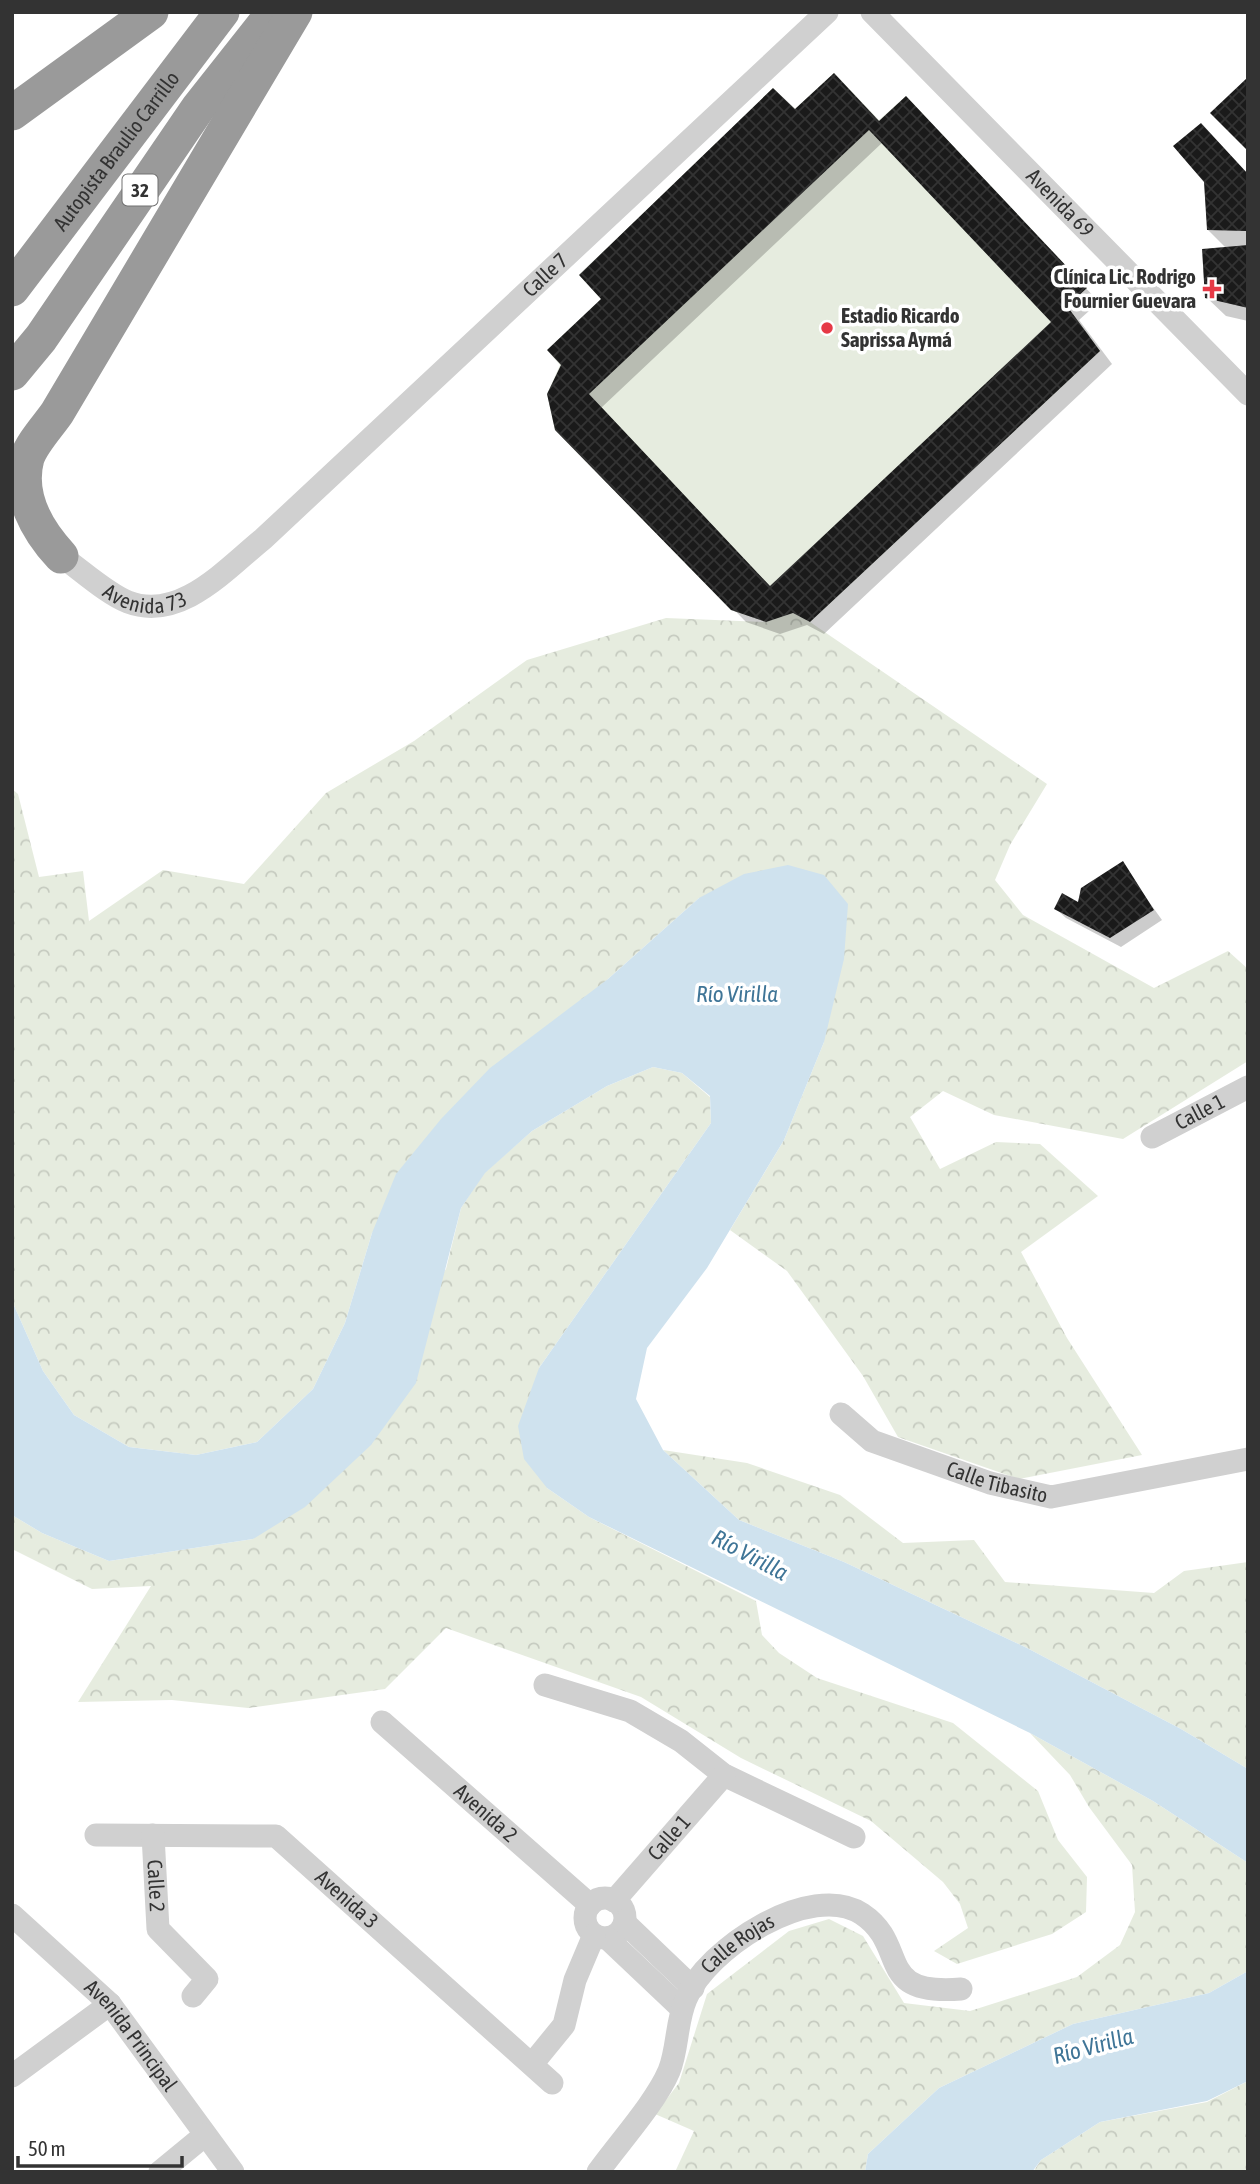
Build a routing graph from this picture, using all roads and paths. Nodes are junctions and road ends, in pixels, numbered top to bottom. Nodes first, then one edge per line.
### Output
1 (151, 12) edge
2 (222, 12) edge
3 (274, 12) edge
4 (295, 12) edge
5 (827, 12) edge
6 (872, 12) edge
7 (12, 113) edge
8 (12, 289) edge
9 (12, 373) edge
10 (1248, 394) edge
11 (20, 459) edge
12 (12, 517) edge
13 (263, 539) joint
14 (61, 556) junction
15 (1248, 1087) edge
16 (1153, 1137) dead end
17 (841, 1414) dead end
18 (1248, 1459) edge
19 (545, 1685) dead end
20 (382, 1722) dead end
21 (724, 1775) junction
22 (96, 1835) dead end
23 (153, 1835) junction
24 (854, 1837) dead end
25 (614, 1901) junction
26 (590, 1905) junction
27 (12, 1915) edge
28 (625, 1923) junction
29 (601, 1937) junction
30 (693, 1988) junction
31 (961, 1989) dead end
32 (193, 1996) dead end
33 (110, 2004) junction
34 (682, 2009) junction
35 (533, 2063) junction
36 (12, 2076) edge
37 (552, 2083) dead end
38 (205, 2135) junction
39 (160, 2172) edge
40 (233, 2172) edge
41 (598, 2172) edge

1 - 7 highway
2 - 8 highway, Autopista Braulio Carrillo / 32
3 - 9 highway, Autopista Braulio Carrillo / 32
4 - 11 highway
5 - 13 street, Calle 7
6 - 10 street, Avenida 69
11 - 14 highway
12 - 14 highway
13 - 14 street, Avenida 73
15 - 16 street, Calle 1
17 - 18 street, Calle Tibasito
19 - 21 street
20 - 26 street, Avenida 2
21 - 24 street
21 - 25 street, Calle 1
22 - 23 street, Avenida 3
23 - 32 street, Calle 2
23 - 35 street, Avenida 3
25 - 26 street
25 - 28 street
26 - 29 street
27 - 33 street, Avenida Principal
28 - 29 street
28 - 30 street
29 - 34 street
29 - 35 street
30 - 31 street, Calle Rojas
30 - 34 street, Calle Rojas
33 - 36 street
33 - 38 street, Avenida Principal
34 - 41 street, Calle Rojas
35 - 37 street, Avenida 3
38 - 39 street
38 - 40 street, Avenida Principal

